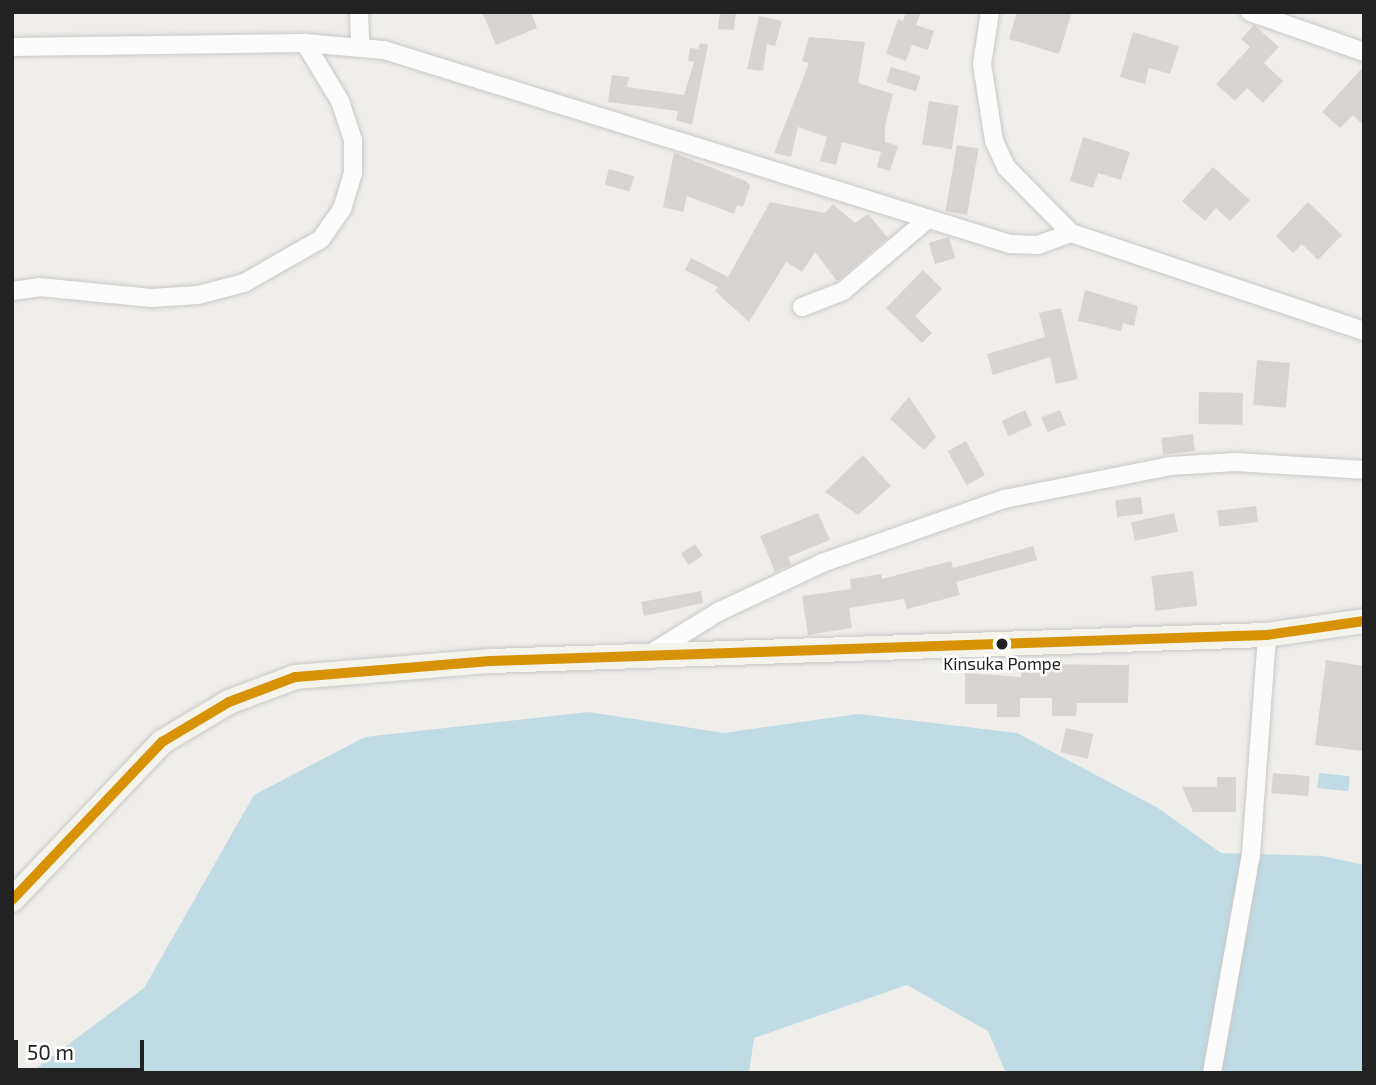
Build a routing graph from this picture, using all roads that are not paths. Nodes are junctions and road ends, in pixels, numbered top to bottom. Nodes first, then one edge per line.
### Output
1 (359, 12) edge
2 (990, 12) edge
3 (1250, 12) edge
4 (305, 43) junction
5 (360, 46) junction
6 (12, 47) edge
7 (1364, 52) edge
8 (928, 219) junction
9 (1071, 233) junction
10 (12, 291) edge
11 (802, 307) dead end
12 (1364, 331) edge
13 (1364, 470) edge
14 (1361, 624) edge
15 (1267, 635) junction
16 (648, 656) junction
17 (12, 900) edge
18 (1212, 1073) edge

1 - 5 street
2 - 9 street
3 - 7 street
4 - 5 street
4 - 6 street
4 - 10 street
5 - 8 street
8 - 9 street
8 - 11 street
9 - 12 street
13 - 16 street
14 - 15 main road
15 - 16 main road
15 - 18 street
16 - 17 main road

